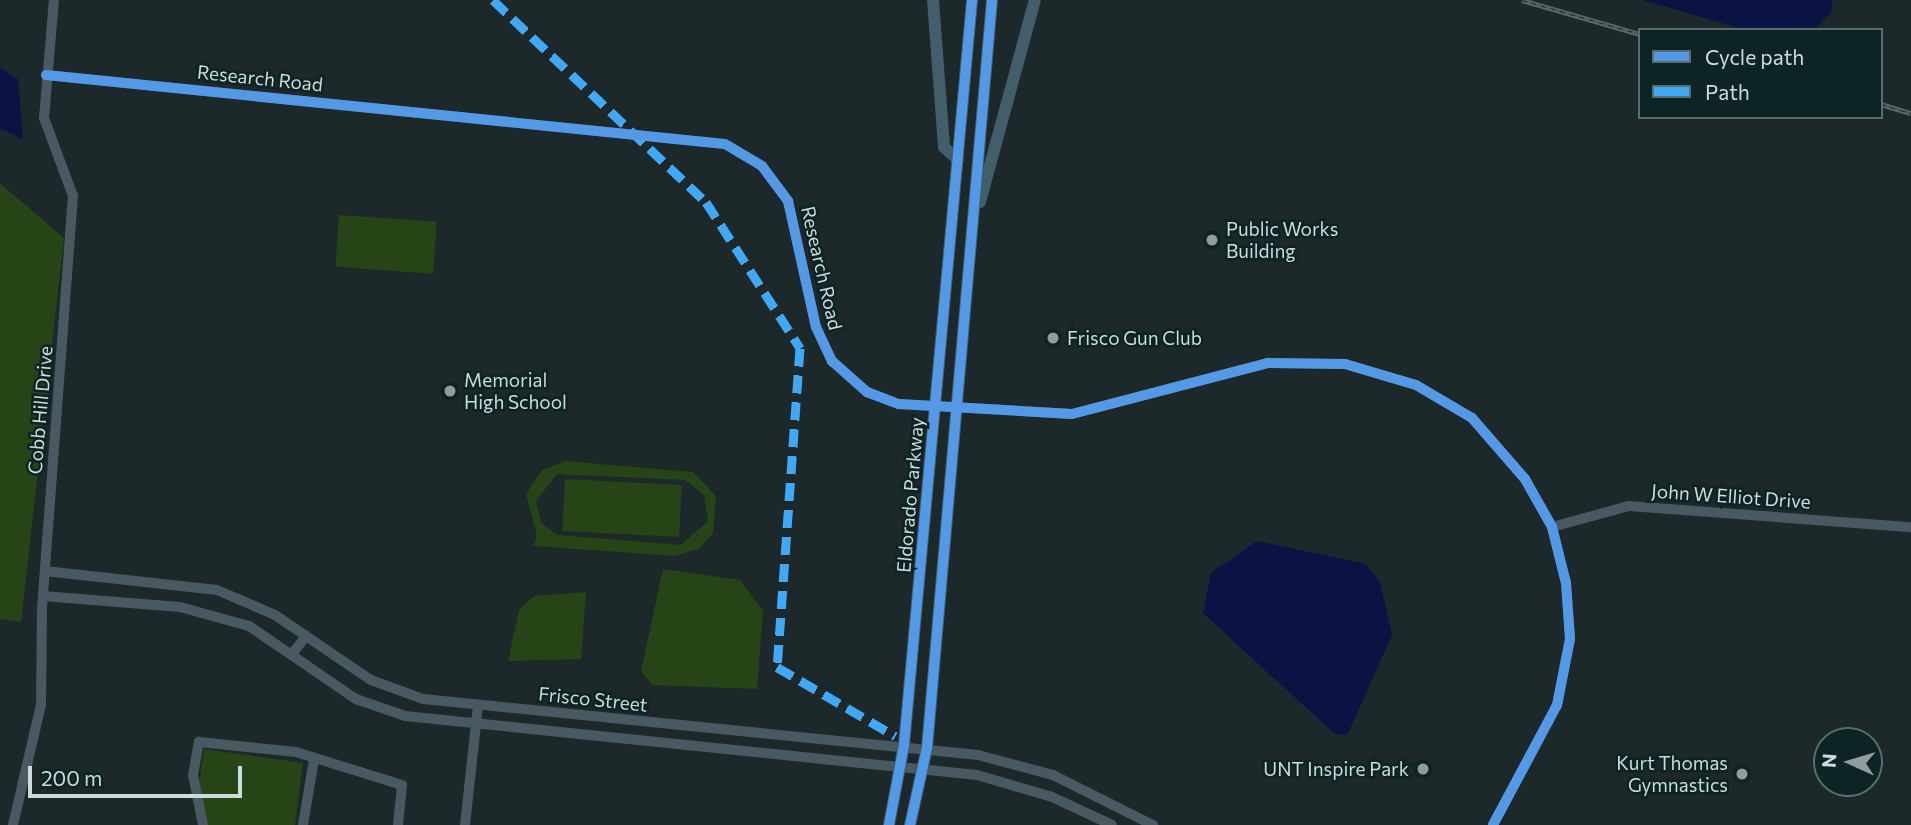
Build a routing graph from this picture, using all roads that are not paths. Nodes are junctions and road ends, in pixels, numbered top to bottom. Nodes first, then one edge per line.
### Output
1 (54, 0) edge
2 (933, 0) edge
3 (972, 0) edge
4 (992, 0) edge
5 (1035, 0) edge
6 (46, 75) junction
7 (958, 160) junction
8 (971, 237) junction
9 (936, 408) junction
10 (956, 408) junction
11 (1552, 527) junction
12 (1911, 527) edge
13 (45, 571) junction
14 (920, 573) junction
15 (941, 574) junction
16 (43, 596) junction
17 (306, 636) junction
18 (292, 653) junction
19 (478, 706) junction
20 (655, 723) junction
21 (475, 726) junction
22 (653, 744) junction
23 (904, 745) junction
24 (927, 748) junction
25 (314, 759) junction
26 (901, 769) junction
27 (924, 771) junction
28 (13, 825) edge
29 (203, 825) edge
30 (303, 825) edge
31 (398, 825) edge
32 (466, 825) edge
33 (889, 825) edge
34 (910, 825) edge
35 (1112, 825) edge
36 (1153, 825) edge
37 (1493, 825) edge

1 - 6 street, Cobb Hill Drive
2 - 7 main road
3 - 7 main road, Eldorado Parkway
4 - 8 main road, Eldorado Parkway
5 - 8 main road
6 - 9 street, Research Road
6 - 13 street, Cobb Hill Drive
7 - 9 main road, Eldorado Parkway
8 - 10 main road, Eldorado Parkway
9 - 10 street, Research Road
9 - 14 main road, Eldorado Parkway
10 - 11 street, Research Road
10 - 15 main road, Eldorado Parkway
11 - 12 street, John W Elliot Drive
11 - 37 street, Research Road
13 - 16 street, Cobb Hill Drive
13 - 17 street, Frisco Street
14 - 15 main road
14 - 23 main road, Eldorado Parkway
15 - 24 main road, Eldorado Parkway
16 - 18 street, Frisco Street
16 - 28 street, Cobb Hill Drive
17 - 18 street
17 - 19 street, Frisco Street
18 - 21 street, Frisco Street
19 - 20 street, Frisco Street
19 - 21 street
20 - 22 street
20 - 23 street, Frisco Street
21 - 22 street, Frisco Street
21 - 32 street
22 - 26 street, Frisco Street
23 - 24 street, Frisco Street
23 - 26 main road, Eldorado Parkway
24 - 27 main road, Eldorado Parkway
24 - 36 street, Frisco Street
25 - 29 street
25 - 30 street
25 - 31 street
26 - 27 street, Frisco Street
26 - 33 main road, Eldorado Parkway
27 - 34 main road, Eldorado Parkway
27 - 35 street, Frisco Street

